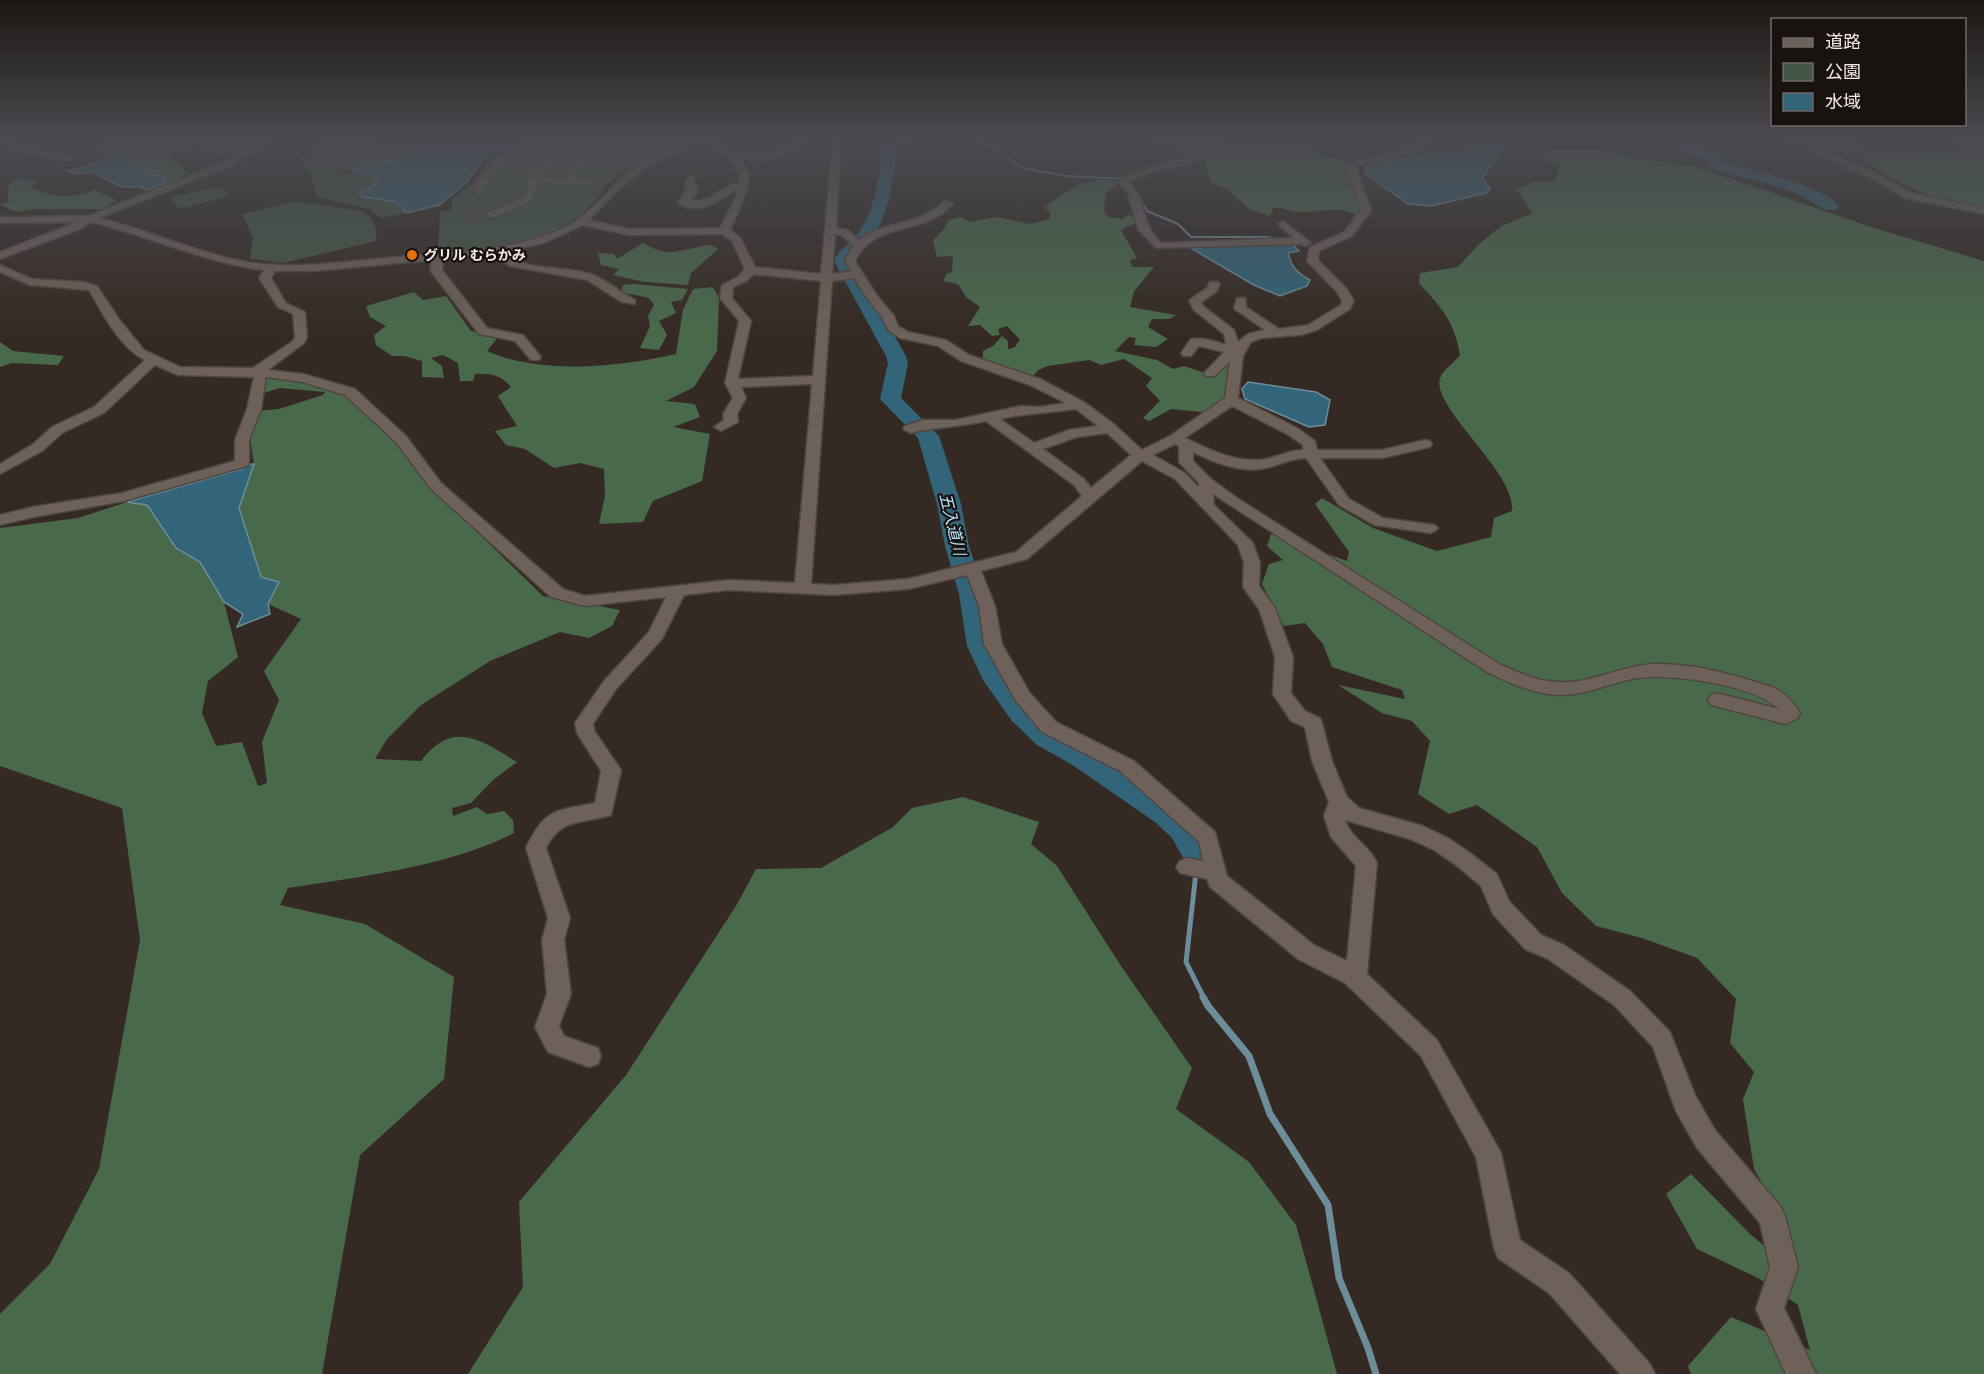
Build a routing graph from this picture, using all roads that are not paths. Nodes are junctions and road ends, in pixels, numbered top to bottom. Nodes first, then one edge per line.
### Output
1 (126, 204) edge
2 (518, 204) edge
3 (601, 204) edge
4 (737, 204) edge
5 (832, 204) edge
6 (946, 204) edge
7 (1136, 204) edge
8 (1364, 204) edge
9 (1958, 204) edge
10 (1984, 211) edge
11 (490, 215) tunnel mouth
12 (89, 219) junction
13 (0, 220) edge
14 (582, 222) junction
15 (1283, 224) dead end
16 (830, 230) junction
17 (724, 231) junction
18 (1302, 241) junction
19 (851, 247) junction
20 (1314, 249) junction
21 (493, 251) junction
22 (0, 256) edge
23 (438, 257) junction
24 (0, 268) edge
25 (271, 268) junction
26 (751, 270) junction
27 (857, 274) junction
28 (826, 278) junction
29 (1214, 284) dead end
30 (1241, 300) dead end
31 (630, 302) dead end
32 (1276, 332) junction
33 (1236, 351) junction
34 (1187, 353) dead end
35 (535, 357) dead end
36 (153, 360) junction
37 (256, 372) junction
38 (1210, 373) dead end
39 (819, 380) junction
40 (731, 383) junction
41 (1231, 399) junction
42 (1079, 405) junction
43 (990, 418) junction
44 (721, 427) dead end
45 (917, 427) dead end
46 (1110, 428) junction
47 (1180, 442) junction
48 (1425, 444) dead end
49 (1034, 448) junction
50 (1310, 454) junction
51 (1141, 455) junction
52 (0, 470) edge
53 (1205, 491) junction
54 (1090, 497) junction
55 (0, 520) edge
56 (1430, 528) dead end
57 (963, 572) junction
58 (803, 588) junction
59 (677, 592) junction
60 (1718, 700) dead end
61 (1339, 802) junction
62 (1187, 867) dead end
63 (1216, 872) junction
64 (1353, 976) junction
65 (589, 1056) dead end
66 (1640, 1374) edge
67 (1801, 1374) edge

1 - 12 street
2 - 11 street
3 - 14 street
4 - 17 street
5 - 16 street
6 - 19 street
7 - 18 street
8 - 20 street
9 - 10 street
12 - 13 street
12 - 22 street
12 - 25 street
14 - 17 street
14 - 21 street
15 - 18 street
16 - 19 street
16 - 28 street
17 - 26 street
18 - 20 street
19 - 27 street
20 - 32 street
21 - 23 street
21 - 31 street
23 - 25 street
23 - 35 street
24 - 36 street
25 - 37 street
26 - 28 street
26 - 40 street
27 - 28 street
27 - 42 street
28 - 39 street
29 - 33 street
30 - 32 street
32 - 33 street
33 - 34 street
33 - 38 street
33 - 41 street
36 - 37 street
36 - 52 street
37 - 55 street
37 - 59 street
39 - 40 street
39 - 58 street
40 - 44 street
41 - 47 street
41 - 50 street
42 - 43 street
42 - 46 street
43 - 45 street
43 - 49 street
46 - 49 street
46 - 51 street
47 - 50 street
47 - 51 street
47 - 53 street
48 - 50 street
49 - 54 street
50 - 56 street
51 - 53 street
51 - 54 street
53 - 60 street
53 - 61 street
54 - 57 street
57 - 58 street
57 - 63 street
58 - 59 street
59 - 65 street
61 - 64 street
61 - 67 street
62 - 63 street
63 - 64 street
64 - 66 street

